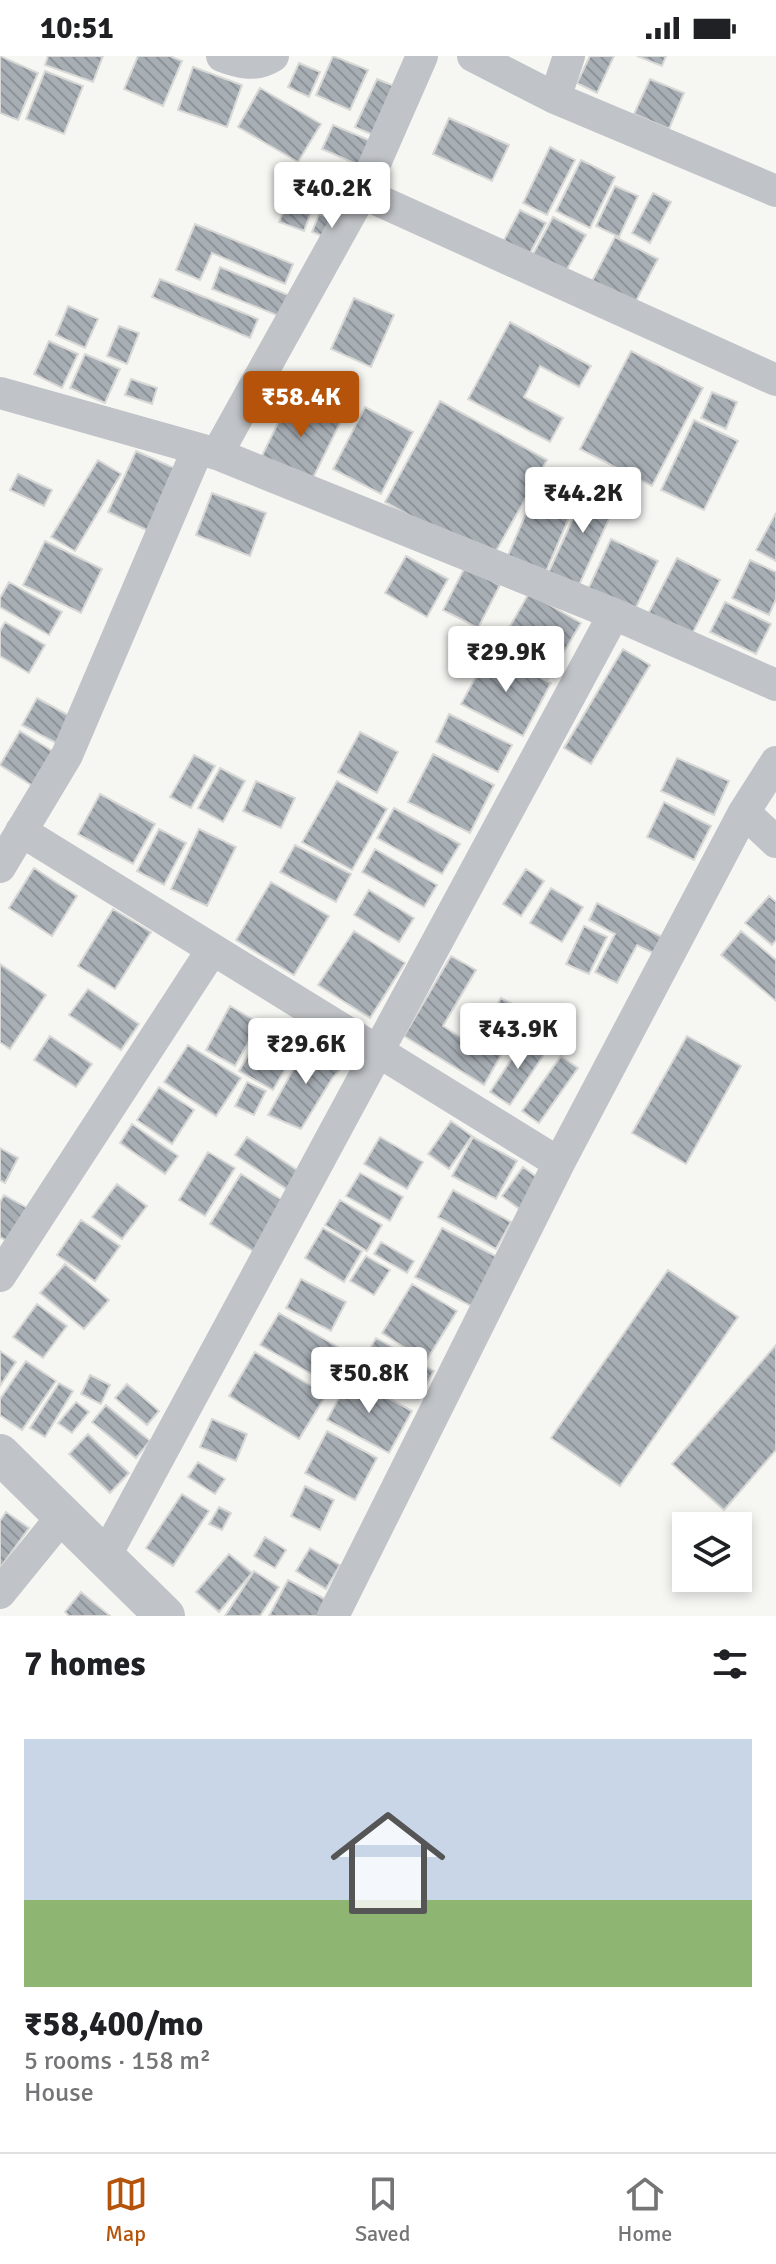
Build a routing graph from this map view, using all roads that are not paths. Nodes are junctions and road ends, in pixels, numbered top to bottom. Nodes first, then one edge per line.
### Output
1 (222, 56) edge
2 (273, 56) edge
3 (422, 56) edge
4 (473, 56) edge
5 (569, 56) edge
6 (555, 98) junction
7 (776, 191) edge
8 (362, 193) junction
9 (776, 380) edge
10 (0, 393) edge
11 (207, 453) junction
12 (614, 614) junction
13 (776, 685) edge
14 (776, 762) edge
15 (744, 812) junction
16 (21, 831) junction
17 (776, 842) edge
18 (0, 867) edge
19 (212, 950) junction
20 (378, 1051) junction
21 (559, 1163) junction
22 (0, 1276) edge
23 (0, 1454) edge
24 (61, 1518) junction
25 (105, 1557) junction
26 (0, 1593) edge
27 (165, 1616) edge
28 (333, 1616) edge

1 - 2 street
3 - 8 street
4 - 6 street
5 - 6 street
6 - 7 street
8 - 9 street
8 - 11 street
10 - 11 street
11 - 12 street
11 - 16 street
12 - 13 street
12 - 20 street
14 - 15 street
15 - 17 street
15 - 21 street
16 - 18 street
16 - 19 street
19 - 20 street
19 - 22 street
20 - 21 street
20 - 25 street
21 - 28 street
23 - 24 street
24 - 25 street
24 - 26 street
25 - 27 street

